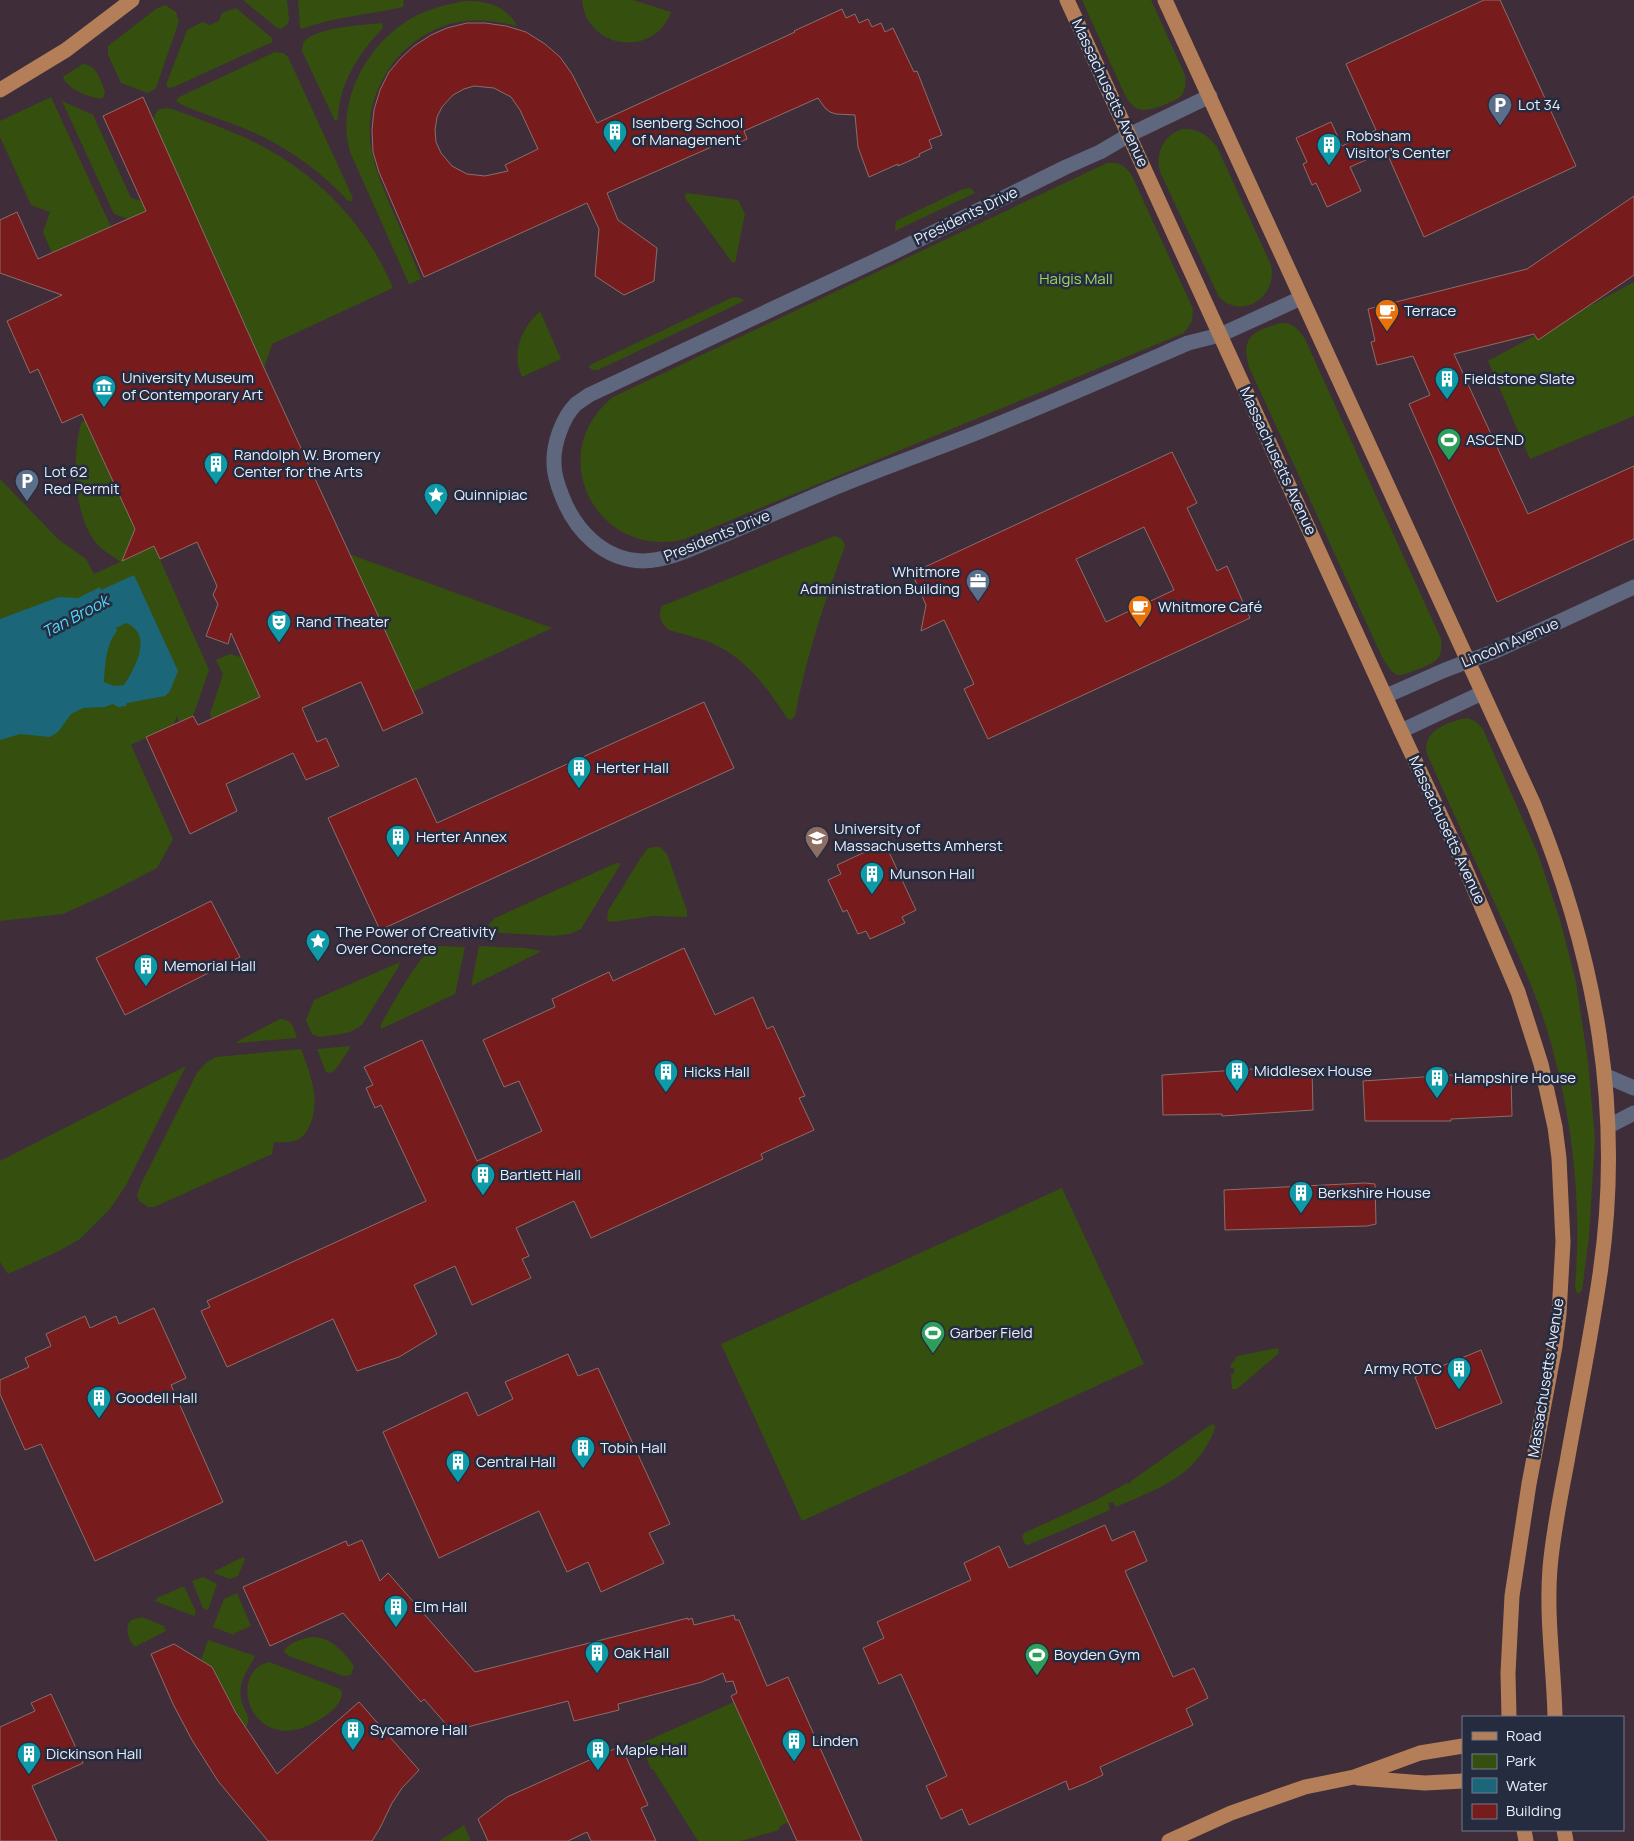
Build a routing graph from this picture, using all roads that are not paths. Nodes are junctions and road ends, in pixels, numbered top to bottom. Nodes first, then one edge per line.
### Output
1 (132, 0) edge
2 (1067, 0) edge
3 (1165, 0) edge
4 (0, 90) edge
5 (1210, 96) junction
6 (1129, 134) junction
7 (1302, 298) junction
8 (1220, 335) junction
9 (1634, 587) edge
10 (1468, 662) junction
11 (1482, 693) junction
12 (1386, 696) junction
13 (1401, 731) junction
14 (1606, 1076) junction
15 (1634, 1088) edge
16 (1634, 1113) edge
17 (1608, 1126) junction
18 (1509, 1716) edge
19 (1555, 1716) edge
20 (1462, 1746) edge
21 (1354, 1778) junction
22 (1462, 1781) edge
23 (1169, 1841) edge

1 - 4 main road
2 - 6 main road, Massachusetts Avenue
3 - 5 main road
5 - 6 street, Presidents Drive
5 - 7 main road
6 - 8 main road, Massachusetts Avenue
6 - 8 street, Presidents Drive
7 - 8 street, Presidents Drive
7 - 10 main road
8 - 12 main road, Massachusetts Avenue
9 - 10 street, Lincoln Avenue
10 - 11 main road
10 - 12 street, Lincoln Avenue
11 - 13 street
11 - 14 main road
12 - 13 main road, Massachusetts Avenue
13 - 18 main road, Massachusetts Avenue
14 - 15 street
14 - 17 main road
16 - 17 street
17 - 19 main road
20 - 21 main road
21 - 22 main road
21 - 23 main road

